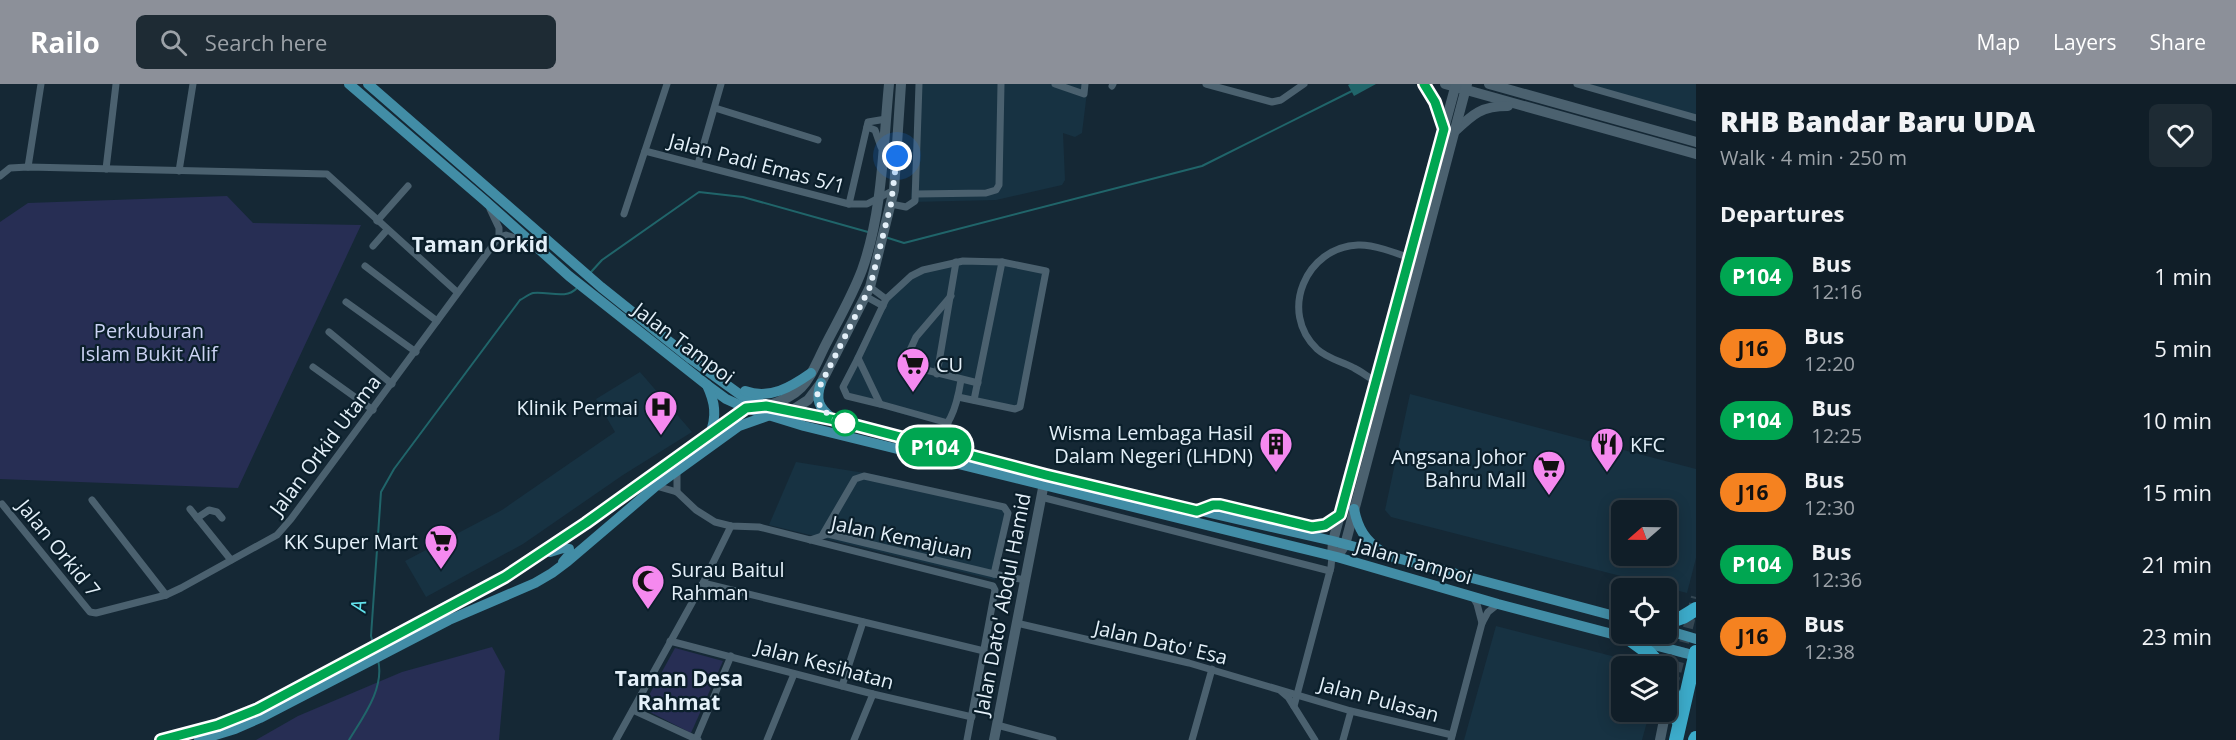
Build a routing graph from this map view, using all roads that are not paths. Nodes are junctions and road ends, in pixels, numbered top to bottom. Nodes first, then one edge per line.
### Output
1 (40, 84) edge
2 (116, 84) edge
3 (193, 84) edge
4 (349, 84) edge
5 (368, 84) edge
6 (666, 84) edge
7 (721, 84) edge
8 (889, 84) edge
9 (901, 84) edge
10 (918, 84) edge
11 (1001, 84) edge
12 (1055, 84) edge
13 (1076, 84) edge
14 (1085, 84) edge
15 (1206, 84) edge
16 (1304, 84) edge
17 (1424, 84) edge
18 (1577, 84) edge
19 (1494, 85) edge
20 (1458, 86) edge
21 (1068, 89) junction
22 (1517, 105) junction
23 (714, 108) junction
24 (1696, 118) edge
25 (886, 119) junction
26 (867, 124) junction
27 (1449, 130) junction
28 (818, 140) dead end
29 (1696, 142) edge
30 (645, 151) junction
31 (1696, 154) edge
32 (883, 155) junction
33 (699, 164) junction
34 (28, 167) junction
35 (106, 169) junction
36 (179, 171) junction
37 (0, 176) edge
38 (408, 186) dead end
39 (894, 190) junction
40 (916, 194) junction
41 (878, 199) junction
42 (484, 200) junction
43 (849, 204) junction
44 (891, 204) junction
45 (624, 214) dead end
46 (377, 221) junction
47 (880, 225) junction
48 (387, 230) junction
49 (499, 237) junction
50 (535, 245) junction
51 (374, 246) dead end
52 (873, 251) junction
53 (1415, 260) junction
54 (956, 262) junction
55 (1002, 262) junction
56 (364, 266) dead end
57 (867, 291) junction
58 (457, 292) junction
59 (951, 296) junction
60 (346, 302) dead end
61 (885, 302) junction
62 (437, 321) junction
63 (329, 332) dead end
64 (416, 352) junction
65 (858, 358) junction
66 (691, 359) junction
67 (313, 367) dead end
68 (810, 373) junction
69 (937, 374) junction
70 (961, 380) junction
71 (1376, 382) junction
72 (821, 383) junction
73 (978, 383) junction
74 (392, 384) junction
75 (707, 385) junction
76 (1388, 386) junction
77 (958, 397) junction
78 (974, 400) junction
79 (880, 404) junction
80 (746, 408) junction
81 (373, 410) junction
82 (767, 411) junction
83 (791, 411) junction
84 (835, 420) junction
85 (948, 423) junction
86 (797, 424) junction
87 (710, 434) junction
88 (726, 436) junction
89 (918, 442) junction
90 (677, 471) junction
91 (1044, 480) junction
92 (656, 486) junction
93 (677, 492) junction
94 (1041, 497) junction
95 (92, 500) dead end
96 (2, 504) dead end
97 (189, 509) dead end
98 (1354, 509) junction
99 (1197, 511) junction
100 (1340, 515) junction
101 (196, 518) junction
102 (222, 518) dead end
103 (731, 526) junction
104 (823, 534) junction
105 (810, 540) junction
106 (1333, 541) junction
107 (1345, 545) junction
108 (540, 555) junction
109 (1390, 558) junction
110 (231, 560) junction
111 (1332, 563) junction
112 (552, 573) junction
113 (994, 574) junction
114 (1024, 580) junction
115 (703, 583) junction
116 (166, 595) junction
117 (1473, 597) junction
118 (1498, 604) junction
119 (1696, 609) edge
120 (90, 612) joint
121 (1611, 615) edge
122 (1677, 619) edge
123 (863, 622) junction
124 (1016, 623) junction
125 (1482, 623) junction
126 (1611, 632) edge
127 (1677, 633) edge
128 (1696, 639) edge
129 (670, 641) junction
130 (1636, 644) edge
131 (1657, 644) edge
132 (984, 651) junction
133 (1696, 654) edge
134 (731, 656) junction
135 (1652, 656) edge
136 (1212, 669) junction
137 (795, 674) junction
138 (842, 686) junction
139 (1278, 689) junction
140 (873, 694) junction
141 (1298, 694) junction
142 (1294, 706) junction
143 (633, 710) junction
144 (1351, 711) junction
145 (972, 717) junction
146 (1664, 722) edge
147 (1676, 722) edge
148 (997, 725) junction
149 (1452, 737) edge
150 (697, 739) edge
151 (1676, 739) edge
152 (161, 740) edge
153 (199, 740) edge
154 (616, 740) edge
155 (767, 740) edge
156 (854, 740) edge
157 (968, 740) edge
158 (994, 740) edge
159 (1053, 740) edge
160 (1192, 740) edge
161 (1315, 740) edge
162 (1343, 740) edge
163 (1660, 740) edge

1 - 34 street
2 - 35 street
3 - 36 street
4 - 42 main road, Jalan Tampoi
5 - 66 main road, Jalan Tampoi
6 - 30 street
7 - 23 street
8 - 25 street
9 - 39 street
10 - 40 street
11 - 40 street
12 - 21 street
13 - 21 street
14 - 21 street
15 - 16 street
17 - 27 street
18 - 24 street
19 - 29 street
20 - 22 street
20 - 27 street
22 - 27 street
22 - 31 street
23 - 28 street
23 - 33 street
25 - 26 street
25 - 32 street
26 - 32 street
26 - 43 street
27 - 53 street
30 - 33 street, Jalan Padi Emas 5/1
30 - 45 street
32 - 41 street
33 - 43 street, Jalan Padi Emas 5/1
34 - 35 street
34 - 37 street
35 - 36 street
36 - 46 street
38 - 46 street
39 - 41 street, Jalan Padi Emas 5/1
39 - 44 street
40 - 44 street
41 - 43 street, Jalan Padi Emas 5/1
41 - 47 street
42 - 49 street
42 - 50 main road, Jalan Tampoi
44 - 47 street
46 - 48 street
47 - 52 street
48 - 51 street
48 - 58 street
49 - 50 street
49 - 58 street, Jalan Orkid Utama
50 - 75 main road, Jalan Tampoi
52 - 57 street
52 - 68 street
53 - 71 street
53 - 71 street
53 - 76 street
54 - 55 street
54 - 59 street
54 - 61 street
55 - 73 street
55 - 78 street
56 - 62 street
57 - 61 street
57 - 72 street
58 - 62 street, Jalan Orkid Utama
59 - 69 street
59 - 69 street
60 - 64 street
61 - 65 street
62 - 64 street, Jalan Orkid Utama
63 - 74 street
64 - 74 street, Jalan Orkid Utama
65 - 79 street
65 - 79 street
66 - 68 main road
66 - 82 main road, Jalan Tampoi
67 - 81 street
68 - 82 street
69 - 70 street
70 - 73 street
70 - 77 street
71 - 76 street
71 - 100 street
72 - 83 street
72 - 84 main road
73 - 78 street
74 - 81 street, Jalan Orkid Utama
75 - 80 main road, Jalan Tampoi
75 - 87 main road
76 - 98 street
77 - 78 street
77 - 85 street
79 - 85 street
80 - 82 main road, Jalan Tampoi
80 - 87 main road
81 - 110 street, Jalan Orkid Utama
82 - 83 main road
82 - 86 main road, Jalan Tampoi
82 - 88 main road
83 - 84 main road, Jalan Tampoi
84 - 89 main road, Jalan Tampoi
85 - 89 street
86 - 88 main road
86 - 91 main road, Jalan Tampoi
87 - 108 main road
88 - 90 main road
89 - 91 main road, Jalan Tampoi
90 - 92 main road
90 - 93 street
91 - 94 street, Jalan Dato' Abdul Hamid
91 - 99 main road, Jalan Tampoi
91 - 111 main road, Jalan Tampoi
92 - 93 street, Jalan Kemajuan
92 - 112 main road
93 - 103 street, Jalan Kemajuan
94 - 111 street
94 - 114 street, Jalan Dato' Abdul Hamid
95 - 116 street
96 - 120 street, Jalan Orkid 7
97 - 101 street
98 - 107 street
98 - 109 main road
99 - 100 main road
99 - 106 main road, Jalan Tampoi
100 - 106 street
101 - 102 street
101 - 110 street
103 - 105 street, Jalan Kemajuan
103 - 115 street
104 - 105 street, Jalan Kemajuan
104 - 113 street, Jalan Kemajuan
104 - 113 street
105 - 132 street
106 - 107 main road, Jalan Tampoi
106 - 111 street
107 - 109 main road, Jalan Tampoi
107 - 111 street
108 - 112 main road
108 - 152 main road
109 - 121 main road, Jalan Tampoi
110 - 116 street, Jalan Orkid Utama
111 - 117 main road, Jalan Tampoi
111 - 141 street
112 - 153 main road
113 - 114 street, Jalan Kemajuan
114 - 124 street, Jalan Dato' Abdul Hamid
115 - 123 street
115 - 129 street
116 - 120 street, Jalan Orkid Utama
117 - 118 main road, Jalan Tampoi
117 - 125 street
118 - 125 street
118 - 126 main road, Jalan Tampoi
119 - 122 highway
123 - 132 street
123 - 138 street
124 - 136 street, Jalan Dato' Esa
124 - 148 street, Jalan Dato' Abdul Hamid
125 - 149 street
127 - 128 main road
129 - 134 street, Jalan Kesihatan
129 - 143 street
130 - 135 highway
131 - 133 main road, Jalan Tampoi
132 - 145 street
133 - 151 highway
134 - 137 street, Jalan Kesihatan
134 - 150 street
136 - 139 street, Jalan Dato' Esa
136 - 160 street
137 - 138 street, Jalan Kesihatan
137 - 155 street
138 - 140 street, Jalan Kesihatan
139 - 141 street, Jalan Dato' Esa
139 - 142 street
140 - 145 street, Jalan Kesihatan
140 - 156 street
141 - 142 street
141 - 144 street, Jalan Pulasan
142 - 161 street
143 - 150 street
143 - 154 street
144 - 149 street, Jalan Pulasan
144 - 162 street
145 - 157 street
146 - 163 street
147 - 151 highway
148 - 158 street, Jalan Dato' Abdul Hamid
148 - 159 street

